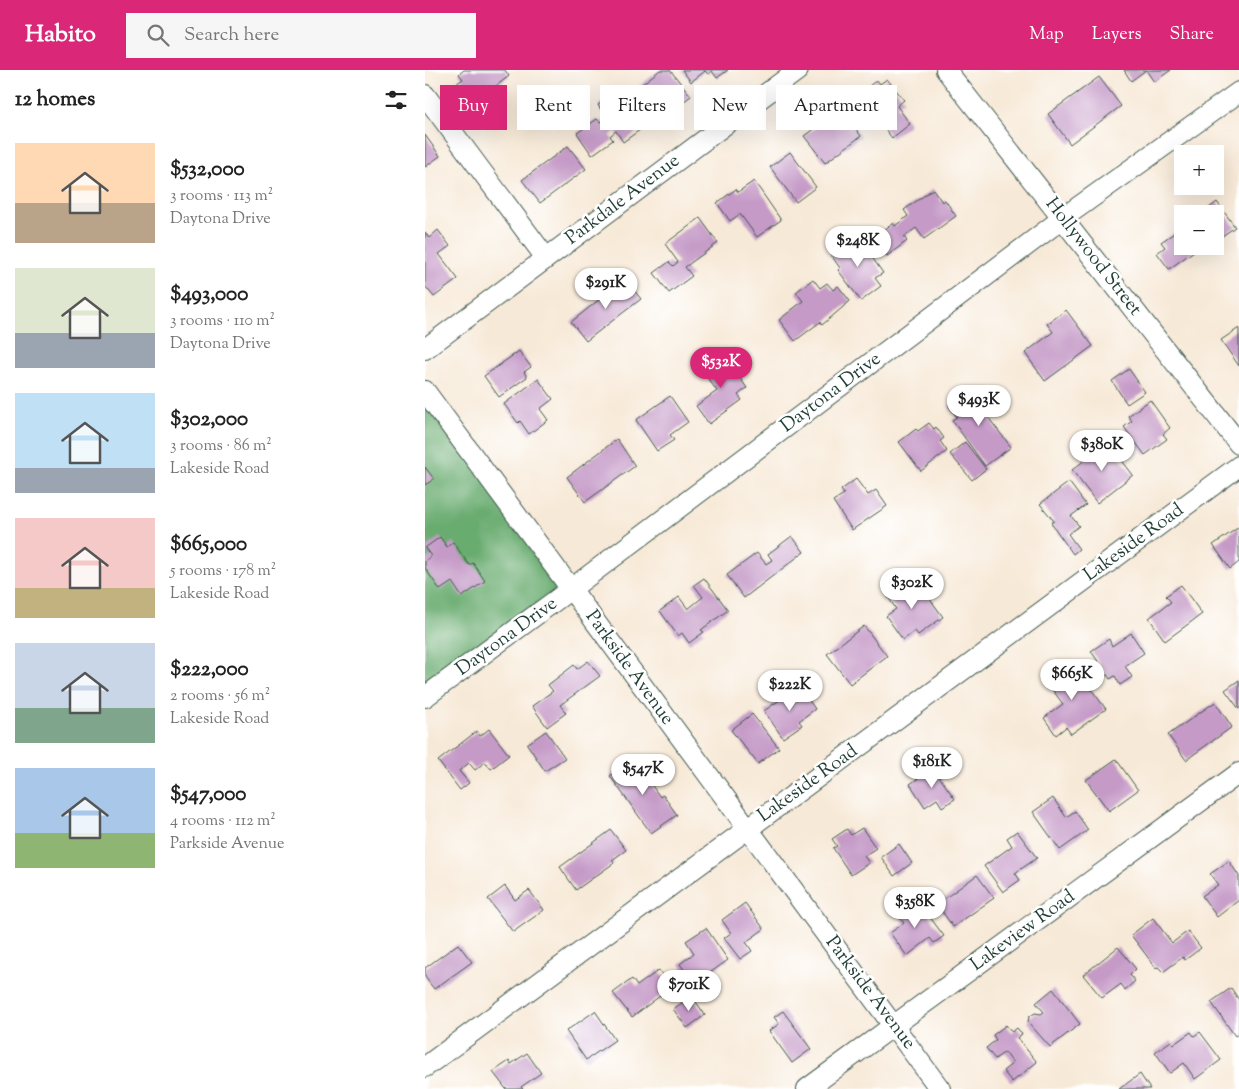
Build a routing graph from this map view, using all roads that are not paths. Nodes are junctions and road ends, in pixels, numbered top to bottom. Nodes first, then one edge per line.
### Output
1 (798, 70) edge
2 (946, 70) edge
3 (1239, 92) edge
4 (425, 95) edge
5 (1063, 218) junction
6 (545, 258) junction
7 (425, 349) edge
8 (425, 391) edge
9 (1239, 444) edge
10 (1239, 466) edge
11 (571, 589) junction
12 (425, 697) edge
13 (1239, 773) edge
14 (748, 829) junction
15 (894, 1026) junction
16 (425, 1067) edge
17 (807, 1089) edge
18 (940, 1089) edge

1 - 6 street, Parkdale Avenue
2 - 5 street, Hollywood Street
3 - 5 street, Daytona Drive
4 - 6 street
5 - 9 street, Hollywood Street
5 - 11 street, Daytona Drive
6 - 7 street, Parkdale Avenue
8 - 11 street, Parkside Avenue
10 - 14 street, Lakeside Road
11 - 12 street, Daytona Drive
11 - 14 street, Parkside Avenue
13 - 15 street, Lakeview Road
14 - 15 street, Parkside Avenue
14 - 16 street, Lakeside Road
15 - 17 street, Lakeview Road
15 - 18 street, Parkside Avenue

